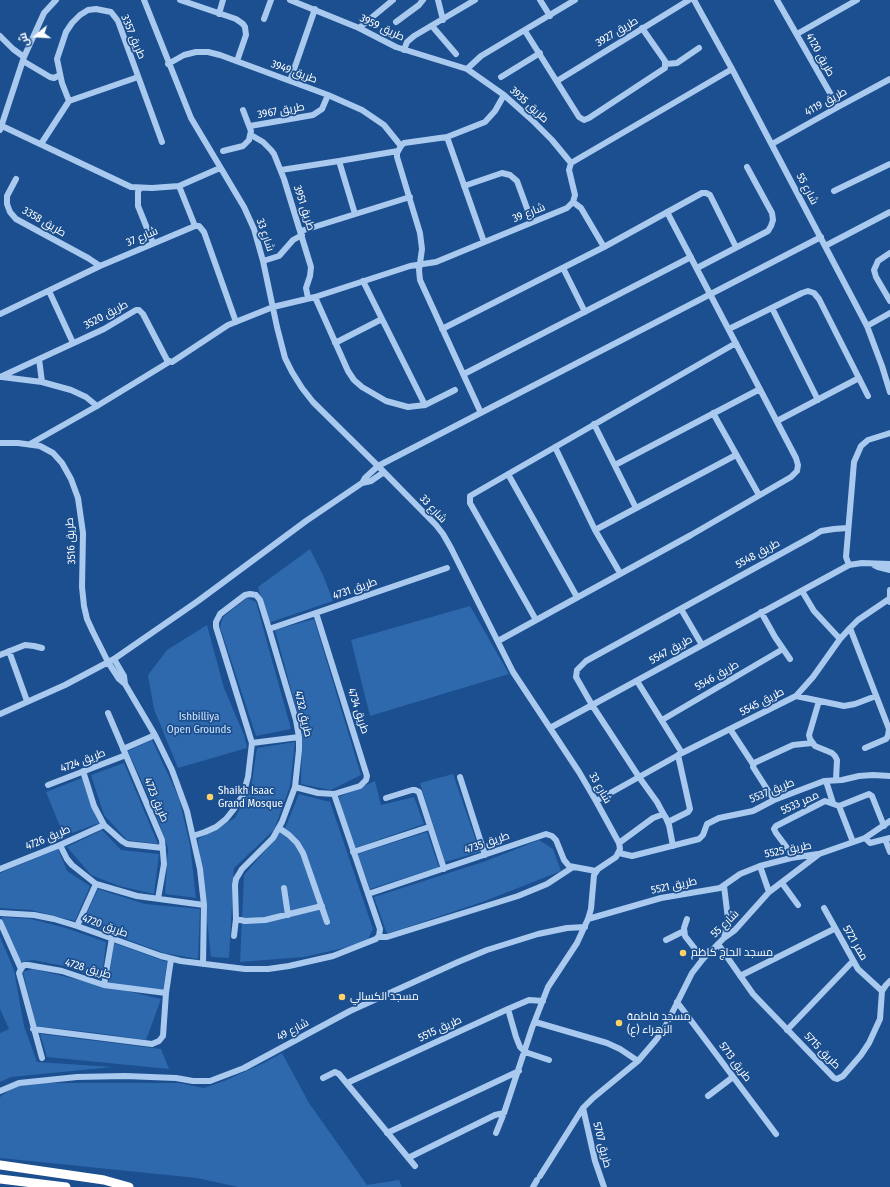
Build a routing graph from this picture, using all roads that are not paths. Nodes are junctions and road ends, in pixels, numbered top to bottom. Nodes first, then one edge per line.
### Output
1 (56, 0) edge
2 (142, 0) edge
3 (180, 0) edge
4 (223, 0) edge
5 (271, 0) edge
6 (290, 0) edge
7 (393, 0) edge
8 (423, 0) edge
9 (438, 0) edge
10 (475, 0) edge
11 (540, 0) edge
12 (575, 0) edge
13 (689, 0) edge
14 (694, 0) edge
15 (777, 0) edge
16 (857, 0) edge
17 (385, 3) edge
18 (315, 9) junction
19 (219, 14) junction
20 (550, 16) junction
21 (264, 19) dead end
22 (443, 20) junction
23 (396, 22) dead end
24 (432, 26) junction
25 (359, 28) junction
26 (642, 28) junction
27 (525, 31) junction
28 (797, 34) junction
29 (0, 36) edge
30 (699, 48) dead end
31 (404, 50) junction
32 (540, 53) junction
33 (456, 54) dead end
34 (24, 59) junction
35 (237, 61) junction
36 (168, 64) junction
37 (666, 64) junction
38 (466, 68) junction
39 (732, 69) junction
40 (60, 75) junction
41 (138, 77) junction
42 (501, 77) dead end
43 (890, 79) edge
44 (290, 81) junction
45 (557, 81) junction
46 (328, 95) junction
47 (504, 95) junction
48 (70, 100) junction
49 (838, 106) junction
50 (243, 110) dead end
51 (250, 126) junction
52 (1, 128) edge
53 (251, 136) junction
54 (448, 137) junction
55 (162, 142) dead end
56 (42, 144) junction
57 (772, 144) junction
58 (223, 151) dead end
59 (399, 151) junction
60 (339, 161) junction
61 (571, 163) junction
62 (890, 164) edge
63 (747, 167) dead end
64 (220, 168) junction
65 (281, 170) junction
66 (16, 179) dead end
67 (179, 186) junction
68 (464, 186) junction
69 (140, 188) junction
70 (834, 191) dead end
71 (410, 197) junction
72 (573, 202) junction
73 (667, 212) junction
74 (890, 212) edge
75 (355, 214) junction
76 (532, 222) junction
77 (195, 226) junction
78 (301, 233) junction
79 (821, 237) junction
80 (484, 242) junction
81 (153, 243) junction
82 (825, 246) junction
83 (604, 247) junction
84 (736, 247) junction
85 (890, 253) edge
86 (691, 257) junction
87 (263, 261) junction
88 (420, 264) junction
89 (100, 266) junction
90 (563, 268) junction
91 (696, 268) junction
92 (363, 281) junction
93 (49, 291) junction
94 (710, 294) junction
95 (311, 298) junction
96 (890, 301) edge
97 (273, 307) junction
98 (772, 308) junction
99 (584, 312) junction
100 (890, 313) edge
101 (0, 314) edge
102 (382, 319) junction
103 (236, 322) junction
104 (867, 326) junction
105 (442, 329) junction
106 (728, 329) junction
107 (73, 343) junction
108 (335, 343) junction
109 (736, 343) junction
110 (39, 359) junction
111 (169, 362) junction
112 (464, 374) junction
113 (0, 377) edge
114 (859, 378) junction
115 (42, 382) junction
116 (760, 389) junction
117 (455, 390) dead end
118 (890, 392) edge
119 (868, 396) dead end
120 (818, 400) junction
121 (425, 405) junction
122 (97, 406) junction
123 (481, 413) junction
124 (713, 414) junction
125 (777, 421) junction
126 (594, 424) junction
127 (890, 432) edge
128 (0, 443) edge
129 (30, 444) junction
130 (555, 447) junction
131 (736, 455) junction
132 (615, 465) junction
133 (378, 466) junction
134 (384, 472) junction
135 (508, 474) junction
136 (362, 484) junction
137 (759, 495) junction
138 (636, 508) junction
139 (848, 528) junction
140 (595, 530) junction
141 (890, 564) edge
142 (849, 565) junction
143 (874, 565) junction
144 (446, 568) dead end
145 (890, 570) edge
146 (620, 573) junction
147 (890, 590) edge
148 (802, 591) junction
149 (577, 597) junction
150 (890, 601) edge
151 (681, 608) junction
152 (761, 612) junction
153 (316, 613) junction
154 (536, 620) junction
155 (850, 628) junction
156 (269, 629) junction
157 (840, 639) junction
158 (498, 641) junction
159 (702, 645) junction
160 (42, 648) dead end
161 (783, 649) junction
162 (9, 651) junction
163 (0, 655) edge
164 (114, 659) junction
165 (790, 660) dead end
166 (108, 662) junction
167 (637, 681) junction
168 (125, 684) junction
169 (796, 696) junction
170 (876, 696) junction
171 (819, 701) junction
172 (27, 702) junction
173 (592, 705) junction
174 (108, 713) dead end
175 (0, 714) edge
176 (662, 720) junction
177 (550, 728) junction
178 (730, 729) junction
179 (155, 735) junction
180 (299, 737) junction
181 (252, 742) junction
182 (812, 743) junction
183 (865, 748) dead end
184 (124, 752) junction
185 (680, 754) junction
186 (753, 764) junction
187 (83, 772) junction
188 (890, 776) edge
189 (460, 777) dead end
190 (639, 777) junction
191 (836, 780) junction
192 (826, 781) junction
193 (48, 786) dead end
194 (295, 787) junction
195 (334, 794) junction
196 (386, 798) dead end
197 (774, 800) junction
198 (596, 801) junction
199 (836, 804) junction
200 (664, 815) junction
201 (890, 821) edge
202 (668, 822) junction
203 (104, 825) junction
204 (884, 826) junction
205 (429, 827) junction
206 (279, 828) junction
207 (193, 836) junction
208 (865, 838) junction
209 (888, 839) edge
210 (853, 842) junction
211 (619, 843) junction
212 (60, 845) junction
213 (673, 846) junction
214 (163, 848) junction
215 (788, 849) dead end
216 (353, 852) junction
217 (890, 852) edge
218 (619, 853) junction
219 (819, 854) junction
220 (485, 855) junction
221 (760, 866) junction
222 (573, 867) junction
223 (0, 869) edge
224 (444, 869) junction
225 (596, 871) junction
226 (782, 883) junction
227 (96, 884) junction
228 (724, 886) junction
229 (284, 888) dead end
230 (769, 892) junction
231 (368, 894) junction
232 (158, 899) junction
233 (204, 905) junction
234 (798, 905) dead end
235 (322, 906) junction
236 (824, 908) dead end
237 (0, 912) edge
238 (288, 915) junction
239 (236, 919) junction
240 (588, 919) junction
241 (687, 919) dead end
242 (728, 919) junction
243 (0, 922) edge
244 (327, 922) dead end
245 (77, 926) junction
246 (585, 927) junction
247 (834, 929) junction
248 (735, 930) junction
249 (684, 931) junction
250 (234, 936) dead end
251 (378, 936) junction
252 (112, 938) junction
253 (724, 938) junction
254 (666, 940) dead end
255 (718, 944) junction
256 (171, 959) junction
257 (703, 959) junction
258 (853, 961) junction
259 (203, 964) junction
260 (20, 969) junction
261 (740, 976) junction
262 (890, 981) edge
263 (104, 985) junction
264 (882, 991) junction
265 (166, 993) junction
266 (543, 1001) junction
267 (677, 1002) junction
268 (508, 1009) junction
269 (534, 1025) junction
270 (33, 1029) junction
271 (788, 1030) junction
272 (525, 1052) junction
273 (42, 1058) dead end
274 (549, 1060) dead end
275 (638, 1061) junction
276 (519, 1071) junction
277 (733, 1076) junction
278 (324, 1078) dead end
279 (347, 1083) junction
280 (0, 1090) edge
281 (708, 1096) dead end
282 (583, 1108) junction
283 (504, 1113) junction
284 (388, 1133) junction
285 (496, 1133) dead end
286 (776, 1134) dead end
287 (408, 1158) junction
288 (0, 1165) edge
289 (415, 1166) dead end
290 (0, 1179) edge
291 (66, 1187) edge
292 (129, 1187) edge
293 (533, 1187) edge
294 (604, 1187) edge

1 - 34 street
2 - 36 street, شارع 33
3 - 19 street
4 - 19 street
5 - 21 street
6 - 18 street, طريق 3959
7 - 17 street
8 - 23 street
9 - 22 street
10 - 22 street
11 - 20 street
12 - 20 street
13 - 26 street, طريق 3927
14 - 39 street, شارع 55
15 - 28 street, طريق 4120
16 - 28 street, طريق 4120
17 - 25 street
18 - 25 street, طريق 3959
18 - 44 street
19 - 35 street
20 - 27 street
22 - 24 street
24 - 31 street
24 - 33 street
25 - 31 street, طريق 3959
26 - 37 street
26 - 45 street, طريق 3927
27 - 32 street
27 - 38 street
28 - 49 street, طريق 4120
29 - 34 street
30 - 37 street
31 - 38 street, طريق 3959
32 - 42 street
32 - 45 street
34 - 40 street
34 - 52 street
35 - 36 street, طريق 3949
35 - 44 street, طريق 3949
36 - 64 street, شارع 33
37 - 45 street
38 - 47 street, طريق 3935
39 - 57 street, شارع 55
39 - 61 street
40 - 41 street, طريق 3357
40 - 48 street, طريق 3357
41 - 48 street, طريق 3357
41 - 55 street, طريق 3357
43 - 49 street, طريق 4119
44 - 46 street, طريق 3949
46 - 51 street, طريق 3967
46 - 59 street, طريق 3949
47 - 54 street
47 - 61 street, طريق 3935
48 - 56 street
49 - 57 street, طريق 4119
50 - 51 street
51 - 53 street
52 - 56 street
53 - 58 street
53 - 65 street, طريق 3951
54 - 59 street
54 - 68 street
56 - 69 street
57 - 79 street, شارع 55
59 - 60 street
59 - 71 street, طريق 3949
60 - 65 street
60 - 75 street
61 - 72 street
62 - 70 street
63 - 84 street
64 - 67 street
64 - 87 street, شارع 33
65 - 78 street, طريق 3951
66 - 89 street, طريق 3358
67 - 69 street
67 - 77 street
68 - 76 street
68 - 80 street
69 - 81 street
71 - 75 street
71 - 88 street, طريق 3949
72 - 76 street, شارع 39
72 - 83 street
73 - 83 street
73 - 84 street
73 - 86 street
74 - 82 street
75 - 78 street
76 - 80 street, شارع 39
77 - 81 street, شارع 37
77 - 103 street
78 - 87 street
78 - 95 street, طريق 3951
79 - 82 street, شارع 55
79 - 94 street
80 - 88 street, شارع 39
81 - 89 street, شارع 37
82 - 104 street, شارع 55
83 - 90 street
84 - 91 street
85 - 96 street
86 - 91 street
86 - 99 street
87 - 97 street, شارع 33
88 - 92 street, شارع 39
88 - 105 street, طريق 3949
89 - 93 street, شارع 37
90 - 99 street
90 - 105 street
91 - 94 street
92 - 95 street, شارع 39
92 - 102 street
93 - 101 street, شارع 37
93 - 107 street
94 - 106 street
94 - 123 street
95 - 97 street, شارع 39
95 - 108 street
97 - 103 street, شارع 39
97 - 133 street, شارع 33
98 - 106 street
98 - 114 street
98 - 120 street
99 - 112 street
100 - 104 street
102 - 108 street
102 - 121 street
103 - 111 street
104 - 118 street, شارع 55
105 - 112 street, طريق 3949
106 - 109 street
107 - 110 street, طريق 3520
107 - 111 street, طريق 3520
108 - 121 street
109 - 116 street
109 - 126 street
110 - 113 street, طريق 3520
110 - 115 street
111 - 122 street
112 - 123 street, طريق 3949
113 - 115 street
114 - 119 street
114 - 120 street
115 - 122 street
116 - 124 street
116 - 125 street
117 - 121 street
120 - 125 street
122 - 129 street
123 - 133 street
124 - 131 street
124 - 132 street
125 - 137 street
126 - 130 street
126 - 132 street
127 - 139 street
128 - 129 street, طريق 3516
129 - 166 street, طريق 3516
130 - 135 street
130 - 140 street
131 - 137 street
131 - 138 street
132 - 138 street
133 - 134 street, شارع 33
133 - 136 street
134 - 136 street
134 - 158 street, شارع 33
135 - 149 street
135 - 154 street
136 - 164 street
137 - 146 street
138 - 140 street
139 - 142 street
139 - 151 street, طريق 5548
140 - 146 street
141 - 143 street, طريق 5547
142 - 143 street, طريق 5547
142 - 148 street, طريق 5547
143 - 145 street, طريق 5547
144 - 153 street, طريق 4731
146 - 149 street
147 - 150 street
148 - 152 street, طريق 5547
148 - 157 street
149 - 154 street
150 - 155 street, طريق 5545
151 - 159 street
151 - 173 street, طريق 5548
152 - 159 street, طريق 5547
152 - 161 street
153 - 156 street, طريق 4731
153 - 195 street, طريق 4734
154 - 158 street
155 - 157 street, طريق 5545
155 - 170 street
156 - 180 street, طريق 4732
156 - 181 street, طريق 4732
157 - 169 street, طريق 5545
158 - 177 street, شارع 33
159 - 167 street, طريق 5547
160 - 162 street
161 - 165 street
161 - 176 street, طريق 5546
162 - 163 street
162 - 172 street
164 - 166 street
164 - 168 street
166 - 168 street, طريق 3516
166 - 172 street
167 - 173 street, طريق 5547
167 - 176 street
168 - 179 street
169 - 171 street
169 - 178 street, طريق 5545
170 - 171 street
170 - 183 street
171 - 182 street
172 - 175 street
173 - 177 street, طريق 5547
173 - 190 street
174 - 184 street, طريق 4723
176 - 185 street
177 - 198 street, شارع 33
178 - 185 street, طريق 5545
178 - 186 street
179 - 184 street, طريق 4724
179 - 207 street
180 - 181 street
180 - 194 street, طريق 4732
181 - 207 street
182 - 186 street
182 - 191 street
184 - 187 street, طريق 4724
184 - 214 street, طريق 4723
185 - 190 street, طريق 5545
185 - 202 street
186 - 197 street
187 - 193 street, طريق 4724
187 - 203 street
188 - 191 street, طريق 5537
189 - 220 street
190 - 198 street, طريق 5545
190 - 200 street
191 - 192 street, طريق 5537
192 - 197 street, طريق 5537
192 - 199 street
194 - 195 street, طريق 4734
194 - 206 street, طريق 4732
195 - 216 street
196 - 205 street
197 - 213 street, طريق 5537
198 - 211 street, شارع 33
199 - 204 street, ممر 5533
199 - 210 street
199 - 215 street, ممر 5533
200 - 202 street
200 - 211 street
201 - 204 street, شارع 55
202 - 213 street
203 - 212 street, طريق 4726
203 - 214 street
204 - 208 street, شارع 55
205 - 216 street
205 - 224 street
206 - 235 street
206 - 239 street, طريق 4732
207 - 233 street
208 - 209 street
208 - 210 street, شارع 55
209 - 217 street
210 - 219 street, شارع 55
211 - 218 street, شارع 33
212 - 223 street, طريق 4726
212 - 227 street
213 - 218 street, طريق 5537
214 - 232 street, طريق 4723
216 - 231 street
218 - 225 street
219 - 221 street, طريق 5525
219 - 226 street, شارع 55
220 - 222 street, طريق 4735
220 - 224 street, طريق 4735
221 - 228 street, طريق 5521
221 - 230 street
222 - 225 street
222 - 251 street
224 - 231 street, طريق 4735
225 - 240 street
226 - 230 street, شارع 55
226 - 234 street
227 - 232 street
227 - 245 street
228 - 240 street, طريق 5521
228 - 242 street
229 - 238 street
230 - 248 street, شارع 55
231 - 251 street
232 - 233 street
233 - 259 street
235 - 238 street
235 - 244 street
236 - 247 street, ممر 5721
237 - 245 street, طريق 4720
238 - 239 street
239 - 250 street, طريق 4732
240 - 246 street
241 - 249 street
242 - 248 street
242 - 253 street
243 - 260 street
245 - 252 street, طريق 4720
246 - 266 street
246 - 280 street, شارع 49
247 - 258 street, ممر 5721
247 - 261 street
248 - 253 street, شارع 55
249 - 254 street
249 - 257 street
251 - 259 street, طريق 4720
252 - 256 street, طريق 4720
252 - 263 street
253 - 255 street, شارع 55
255 - 257 street, شارع 55
255 - 261 street, طريق 5715
256 - 259 street, طريق 4720
256 - 265 street
257 - 267 street, شارع 55
258 - 264 street, ممر 5721
258 - 271 street, طريق 5715
260 - 263 street, طريق 4728
260 - 270 street
261 - 271 street, طريق 5715
262 - 264 street
263 - 265 street, طريق 4728
264 - 271 street, طريق 5715
265 - 270 street
266 - 268 street, طريق 5515
266 - 269 street
267 - 275 street, شارع 55
267 - 277 street, طريق 5713
268 - 272 street
268 - 279 street, طريق 5515
269 - 272 street
269 - 275 street
270 - 273 street
272 - 274 street
272 - 276 street
275 - 282 street, شارع 55
276 - 283 street
276 - 284 street
277 - 281 street
277 - 286 street, طريق 5713
278 - 279 street
279 - 284 street
282 - 293 street, شارع 55
282 - 294 street, طريق 5707
283 - 285 street
283 - 287 street
284 - 287 street
287 - 289 street
288 - 292 highway
290 - 291 highway

